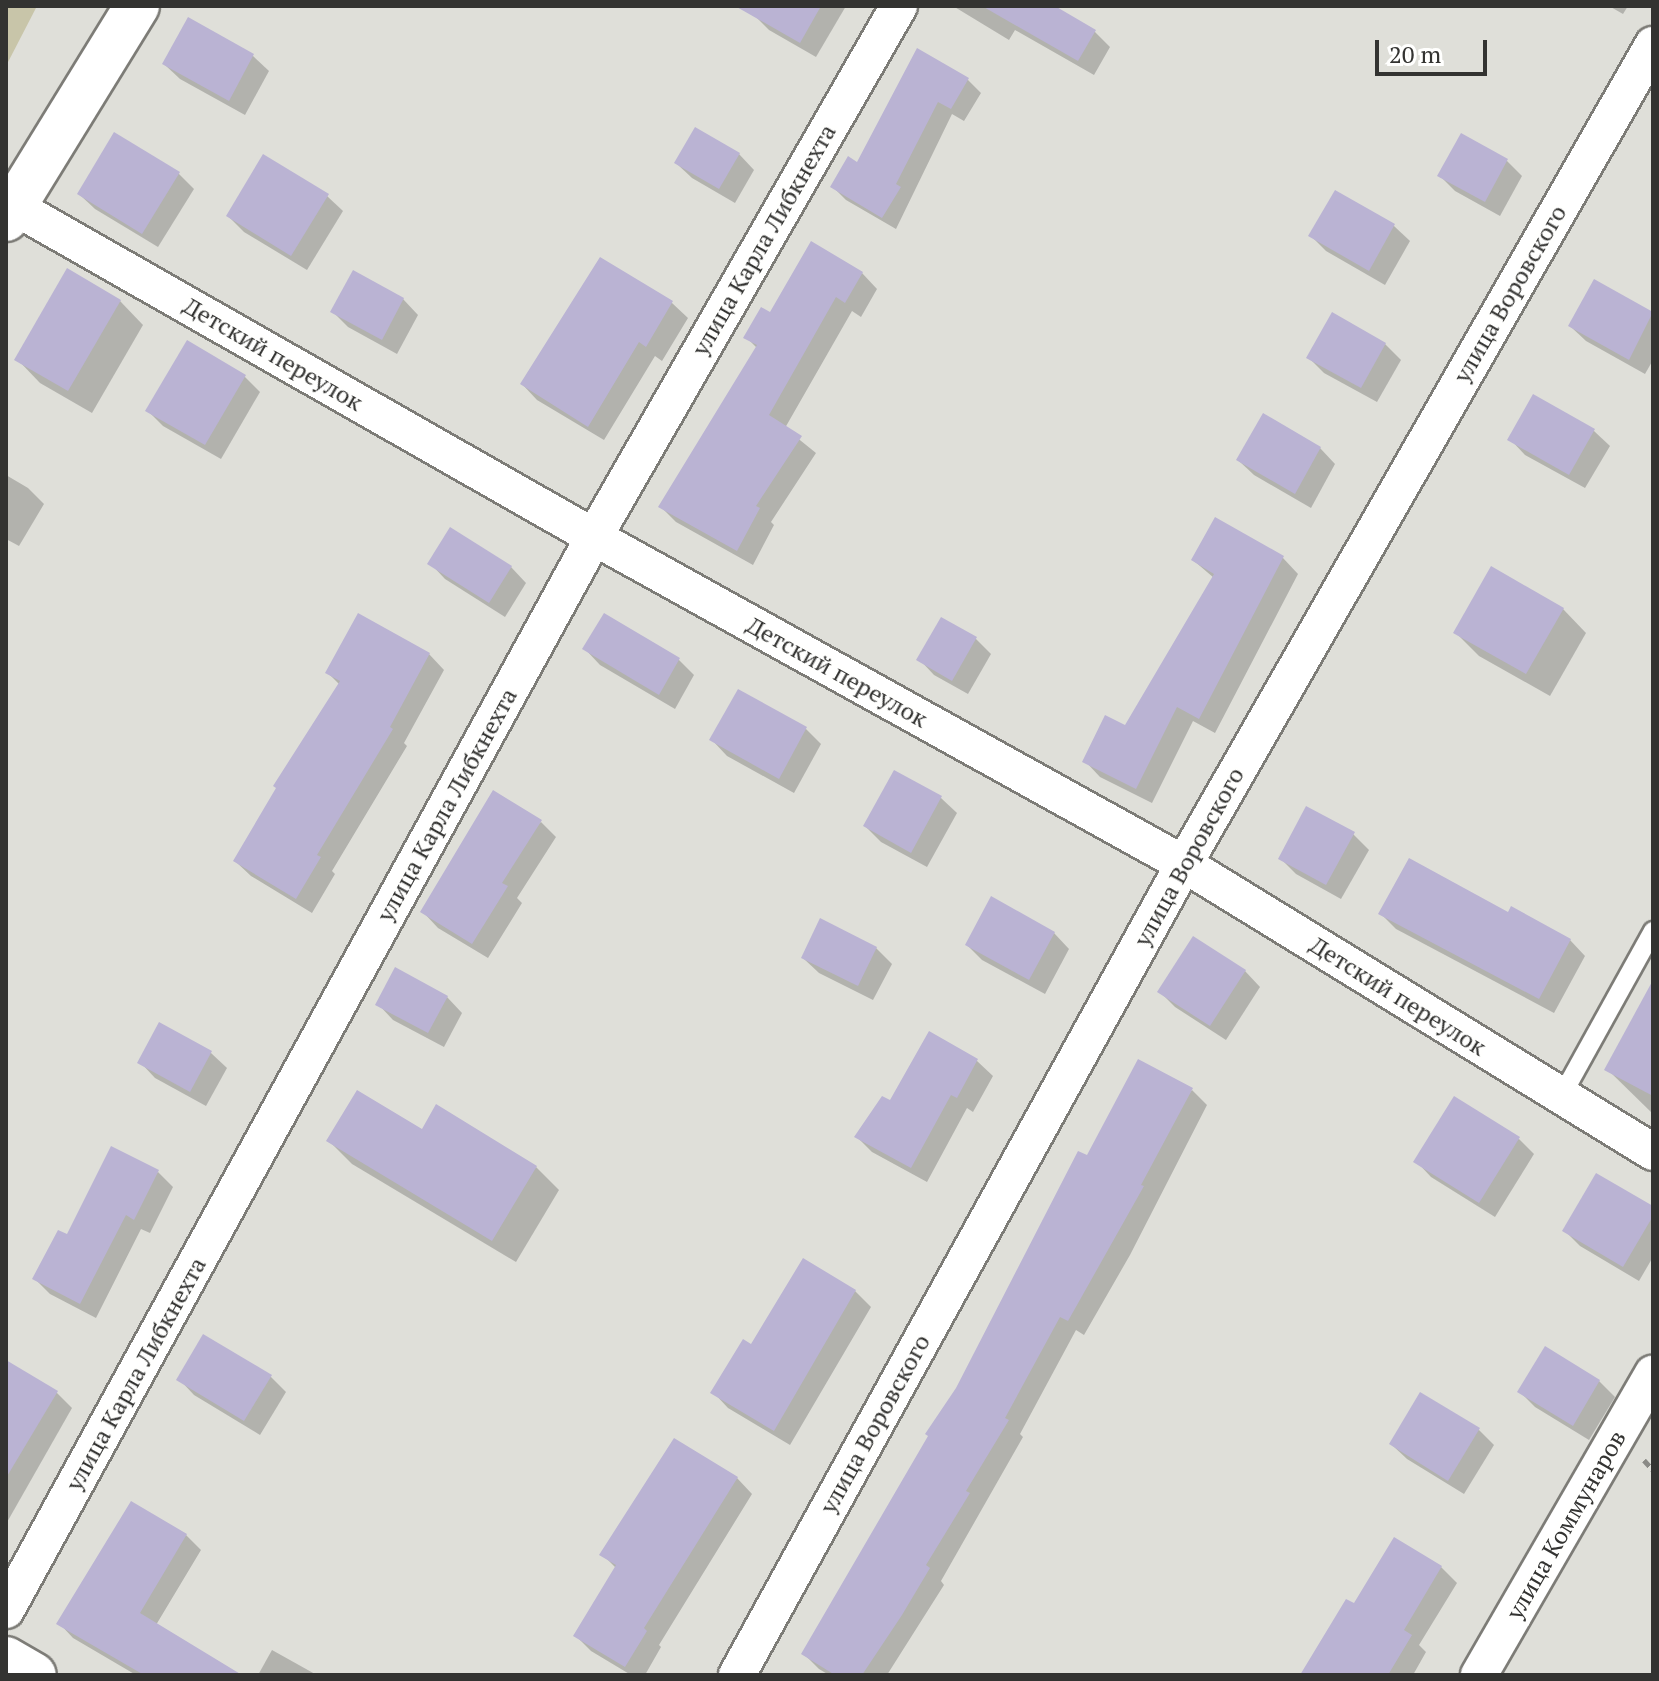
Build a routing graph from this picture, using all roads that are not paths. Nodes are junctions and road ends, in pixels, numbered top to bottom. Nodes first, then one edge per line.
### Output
1 (137, 6) edge
2 (899, 6) edge
3 (1653, 45) edge
4 (10, 212) edge
5 (594, 537) junction
6 (1184, 864) junction
7 (1653, 931) edge
8 (1561, 1097) junction
9 (1653, 1152) edge
10 (1653, 1374) edge
11 (6, 1610) edge
12 (6, 1659) edge
13 (34, 1675) edge
14 (737, 1675) edge
15 (1479, 1675) edge

1 - 4 street
2 - 5 street, улица Карла Либкнехта
3 - 6 street, улица Воровского
4 - 5 street, Детский переулок
5 - 6 street, Детский переулок
5 - 11 street, улица Карла Либкнехта
6 - 8 street, Детский переулок
6 - 14 street, улица Воровского
7 - 8 lane
8 - 9 street, Детский переулок
10 - 15 street, улица Коммунаров
12 - 13 street

